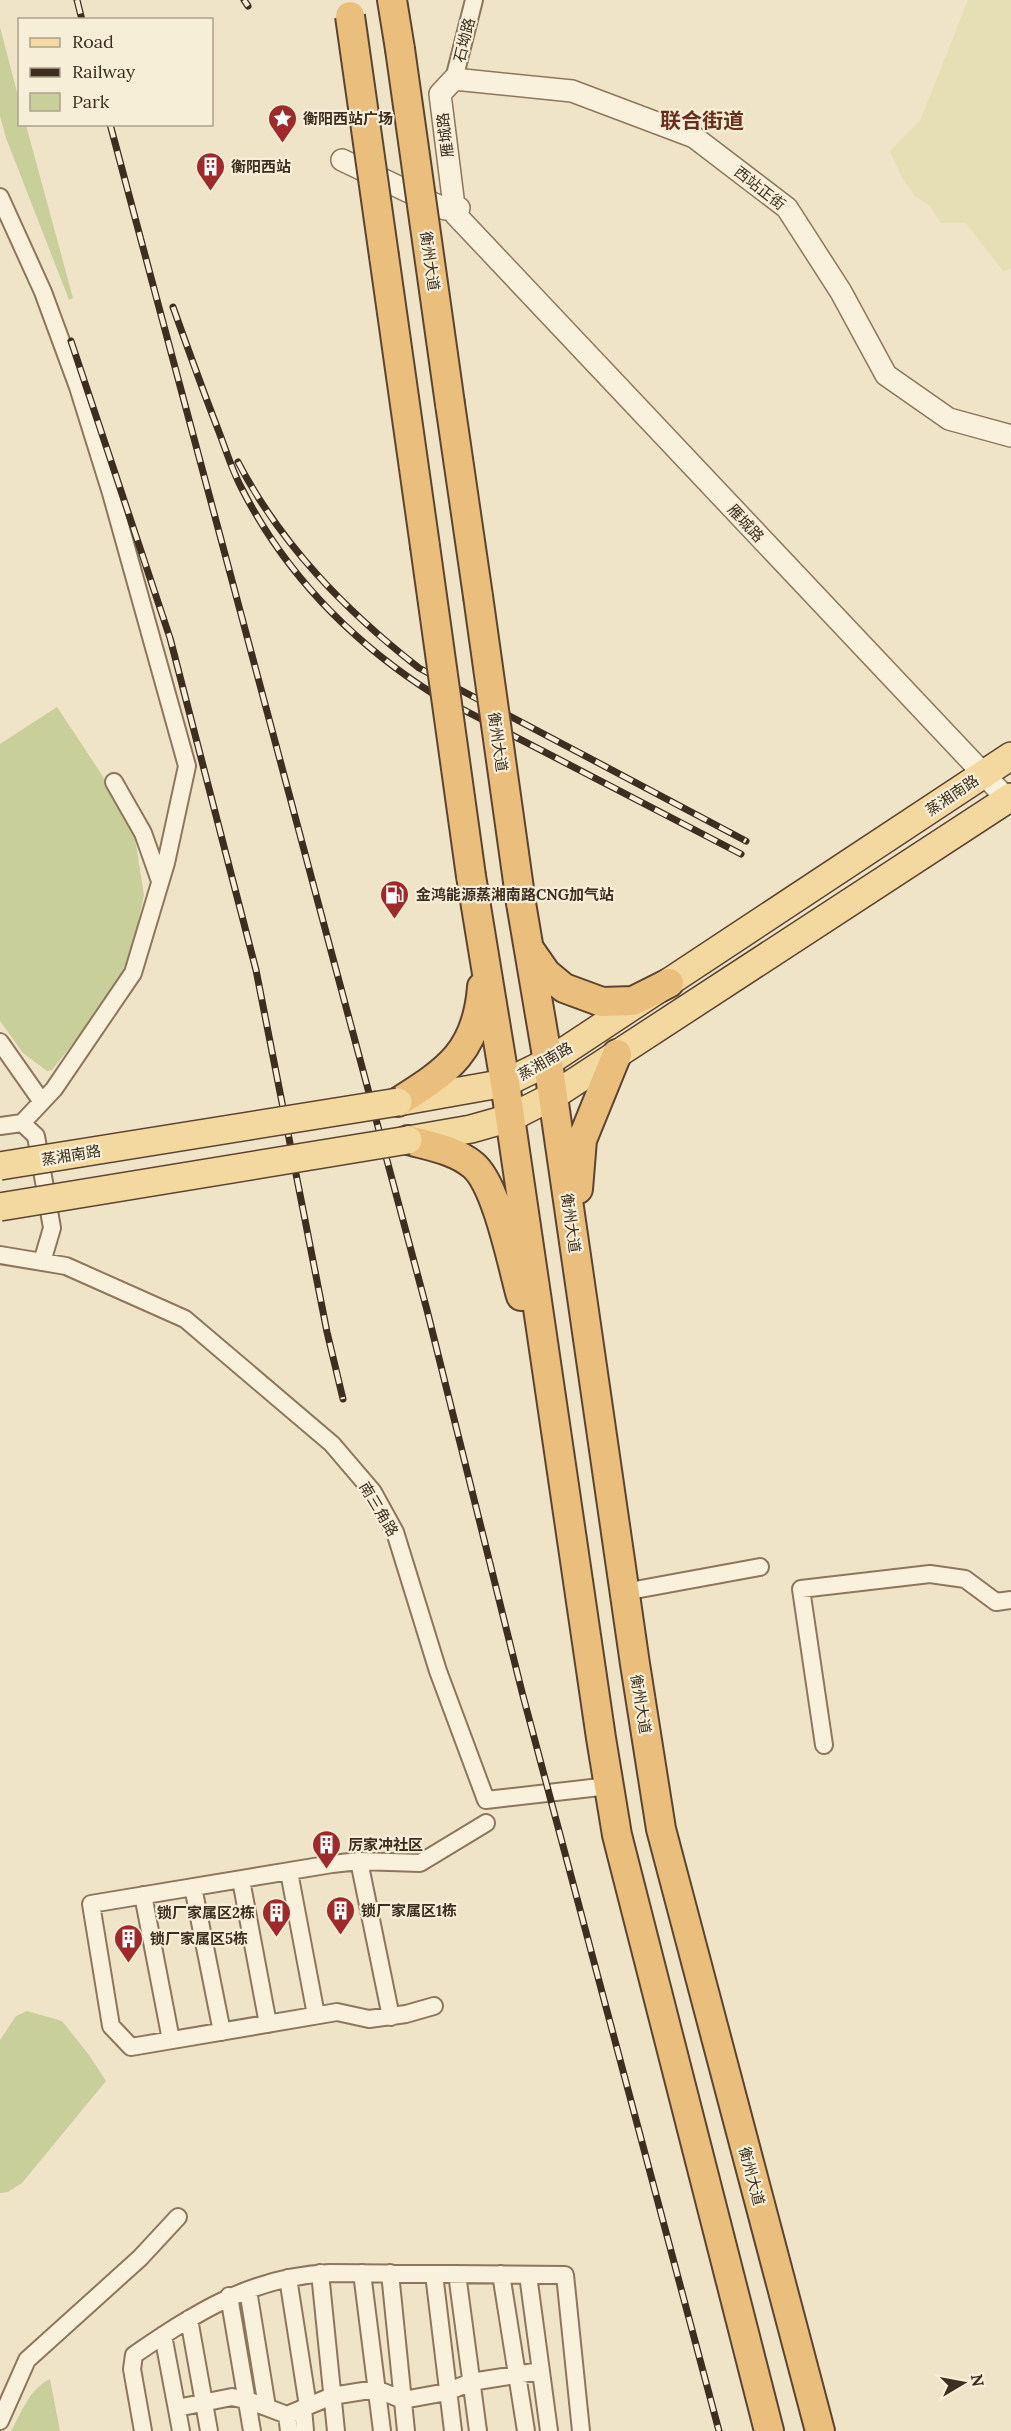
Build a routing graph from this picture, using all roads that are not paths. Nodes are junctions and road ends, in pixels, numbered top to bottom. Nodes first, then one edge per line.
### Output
1 (392, 0) edge
2 (474, 0) edge
3 (349, 8) edge
4 (454, 79) junction
5 (342, 160) dead end
6 (0, 197) edge
7 (456, 208) junction
8 (1011, 436) edge
9 (995, 766) edge
10 (114, 782) dead end
11 (1010, 798) edge
12 (160, 881) junction
13 (529, 948) junction
14 (485, 958) junction
15 (669, 983) junction
16 (0, 1042) edge
17 (617, 1054) junction
18 (548, 1062) junction
19 (505, 1083) junction
20 (553, 1096) junction
21 (42, 1102) junction
22 (398, 1102) junction
23 (510, 1118) junction
24 (22, 1123) junction
25 (0, 1126) edge
26 (408, 1140) junction
27 (516, 1159) junction
28 (0, 1166) edge
29 (0, 1207) edge
30 (498, 1216) junction
31 (573, 1236) junction
32 (0, 1255) edge
33 (42, 1262) junction
34 (582, 1300) junction
35 (538, 1309) junction
36 (551, 1398) junction
37 (760, 1568) dead end
38 (624, 1592) junction
39 (1011, 1600) edge
40 (824, 1744) dead end
41 (609, 1786) junction
42 (486, 1823) dead end
43 (359, 1861) junction
44 (288, 1872) junction
45 (241, 1880) junction
46 (193, 1887) junction
47 (143, 1895) junction
48 (434, 2006) dead end
49 (316, 2015) junction
50 (392, 2017) junction
51 (268, 2024) junction
52 (222, 2032) junction
53 (171, 2040) junction
54 (178, 2217) dead end
55 (320, 2273) junction
56 (362, 2273) junction
57 (390, 2273) junction
58 (434, 2274) junction
59 (457, 2274) junction
60 (501, 2274) junction
61 (528, 2275) junction
62 (288, 2278) junction
63 (248, 2290) junction
64 (229, 2296) junction
65 (189, 2319) junction
66 (164, 2336) junction
67 (540, 2371) junction
68 (517, 2374) junction
69 (471, 2382) junction
70 (376, 2389) junction
71 (447, 2392) junction
72 (332, 2396) junction
73 (247, 2400) junction
74 (403, 2400) junction
75 (204, 2403) junction
76 (267, 2407) junction
77 (306, 2407) junction
78 (177, 2408) junction
79 (0, 2421) edge
80 (288, 2423) edge
81 (816, 2425) edge
82 (769, 2429) edge
83 (143, 2431) edge
84 (181, 2431) edge
85 (209, 2431) edge
86 (252, 2431) edge
87 (305, 2431) edge
88 (336, 2431) edge
89 (382, 2431) edge
90 (406, 2431) edge
91 (453, 2431) edge
92 (478, 2431) edge
93 (526, 2431) edge
94 (549, 2431) edge
95 (582, 2431) edge

1 - 13 highway, 衡州大道, bridge
2 - 4 street, 石坳路
3 - 14 highway, bridge
4 - 7 street, 雁城路
4 - 8 street, 西站正街
5 - 7 street
6 - 12 street
7 - 9 street, 雁城路
9 - 11 street, 雁城路
9 - 15 main road, 蒸湘南路
10 - 12 street
11 - 17 main road
12 - 21 street
13 - 15 highway
13 - 18 highway, 衡州大道
14 - 19 highway
14 - 22 highway
15 - 18 main road, 蒸湘南路
16 - 21 street
17 - 20 main road
17 - 31 highway
18 - 19 main road, 蒸湘南路
18 - 20 highway, 衡州大道
19 - 22 main road, 蒸湘南路
19 - 23 highway
20 - 23 main road
20 - 31 highway, 衡州大道
21 - 24 street
22 - 28 main road, 蒸湘南路, bridge
23 - 26 main road
23 - 27 highway
24 - 25 street
24 - 33 street
26 - 29 main road, bridge
26 - 30 highway
27 - 30 highway
27 - 35 highway
30 - 36 highway
31 - 34 highway, 衡州大道
32 - 33 street, 南三角路
33 - 41 street, 南三角路
34 - 35 highway
34 - 38 highway, 衡州大道
35 - 36 highway
36 - 41 highway
37 - 38 street
38 - 81 highway, 衡州大道
39 - 40 street
41 - 82 highway
42 - 43 street
43 - 44 street
43 - 50 street
44 - 45 street
44 - 49 street
45 - 46 street
45 - 51 street
46 - 47 street
46 - 52 street
47 - 53 street
47 - 53 street
48 - 50 street
49 - 50 street
49 - 51 street
51 - 52 street
52 - 53 street
54 - 79 street
55 - 56 street
55 - 62 street
55 - 72 street
56 - 57 street
56 - 70 street
57 - 58 street
57 - 74 street
58 - 59 street
58 - 71 street
59 - 60 street
59 - 69 street
60 - 61 street
60 - 68 street
61 - 67 street
61 - 95 street
62 - 63 street
62 - 77 street
63 - 64 street
63 - 76 street
64 - 65 street
64 - 73 street
65 - 66 street
65 - 75 street
66 - 78 street
66 - 83 street
67 - 68 street
67 - 94 street
68 - 69 street
68 - 93 street
69 - 71 street
69 - 92 street
70 - 72 street
70 - 74 street
70 - 89 street
71 - 74 street
71 - 91 street
72 - 77 street
72 - 88 street
73 - 75 street
73 - 76 street
73 - 86 street
74 - 90 street
75 - 78 street
75 - 85 street
76 - 80 street
77 - 80 street
77 - 87 street
78 - 84 street

